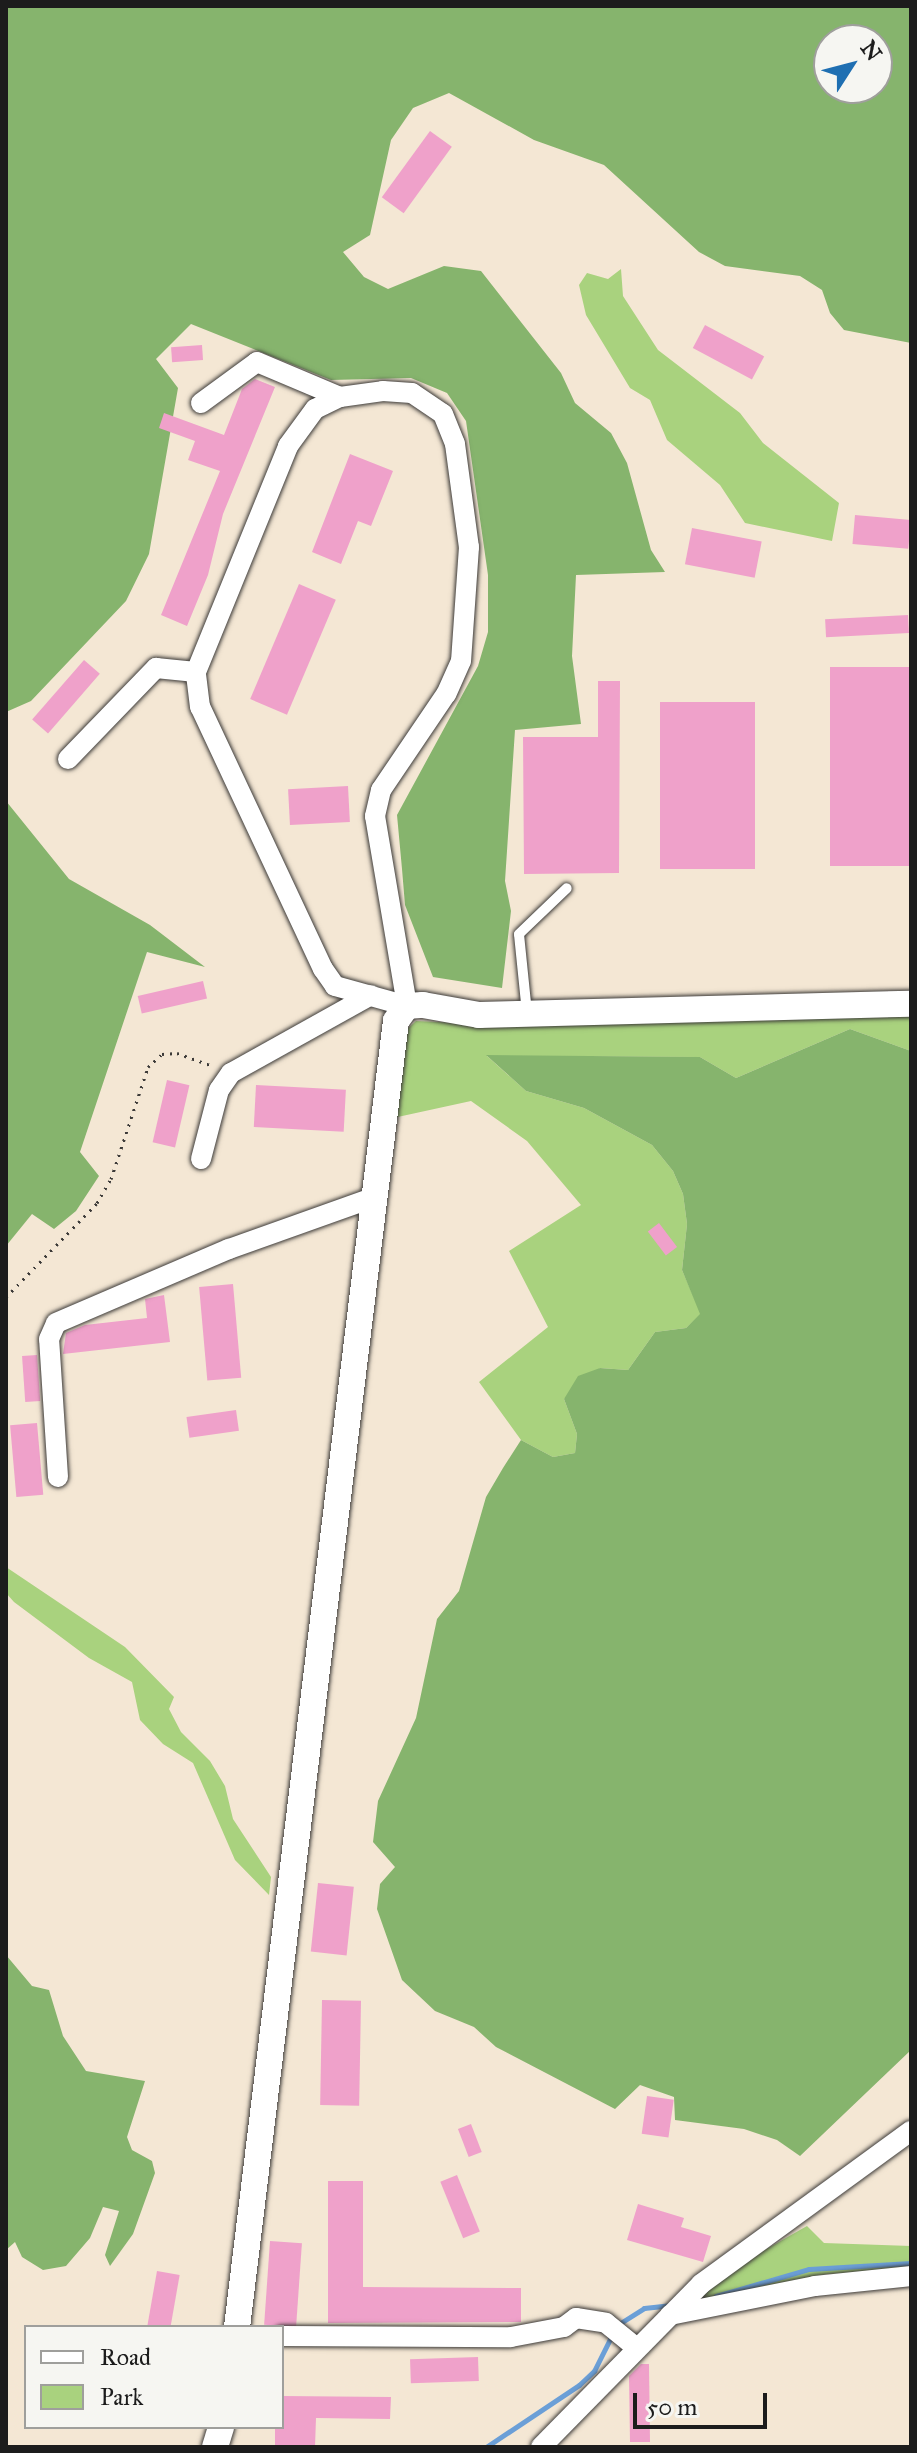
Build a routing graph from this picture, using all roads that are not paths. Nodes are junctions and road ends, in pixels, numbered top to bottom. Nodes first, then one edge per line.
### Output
1 (340, 397) junction
2 (201, 403) dead end
3 (196, 672) junction
4 (68, 759) dead end
5 (567, 888) dead end
6 (371, 995) junction
7 (911, 1004) edge
8 (407, 1006) junction
9 (527, 1014) junction
10 (201, 1159) dead end
11 (372, 1198) junction
12 (58, 1477) dead end
13 (911, 2131) edge
14 (911, 2276) edge
15 (670, 2315) junction
16 (237, 2325) edge
17 (284, 2336) edge
18 (637, 2348) junction
19 (541, 2447) edge

1 - 2 street
1 - 3 street
1 - 8 street
3 - 4 street
3 - 6 street
5 - 9 lane
6 - 8 street
6 - 10 street
7 - 9 street
8 - 9 street
8 - 11 street
11 - 12 street
11 - 16 street
13 - 15 street
14 - 15 street
15 - 18 street
17 - 18 street
18 - 19 street

